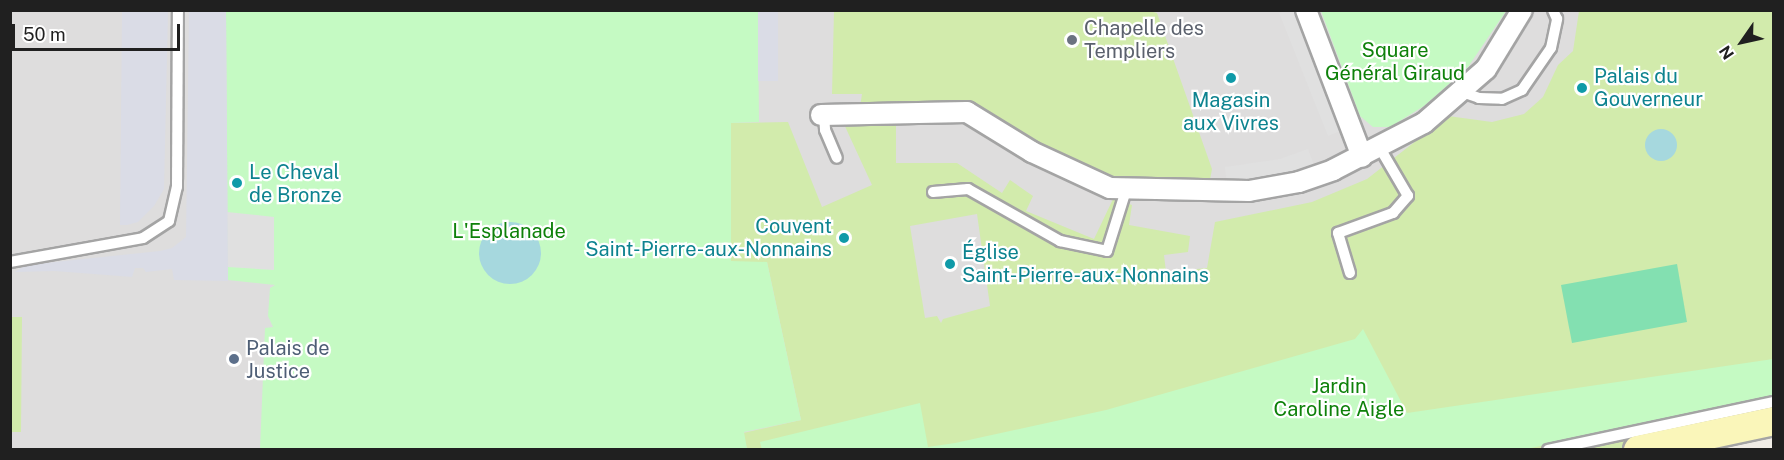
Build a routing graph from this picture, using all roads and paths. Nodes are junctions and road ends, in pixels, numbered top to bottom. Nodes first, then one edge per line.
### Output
1 (178, 10) edge
2 (1306, 10) edge
3 (1522, 10) edge
4 (1553, 10) edge
5 (1462, 92) junction
6 (823, 115) joint
7 (1380, 148) junction
8 (1362, 157) junction
9 (837, 158) dead end
10 (1127, 187) junction
11 (933, 192) dead end
12 (10, 262) edge
13 (1350, 273) dead end
14 (1773, 402) edge
15 (1773, 421) edge
16 (1548, 450) edge
17 (1638, 450) edge

1 - 12 lane
2 - 8 street
3 - 5 street
4 - 5 lane
5 - 7 street
6 - 9 lane
6 - 10 street
7 - 8 street
7 - 13 lane
8 - 10 street
10 - 11 lane
14 - 16 lane
15 - 17 street

